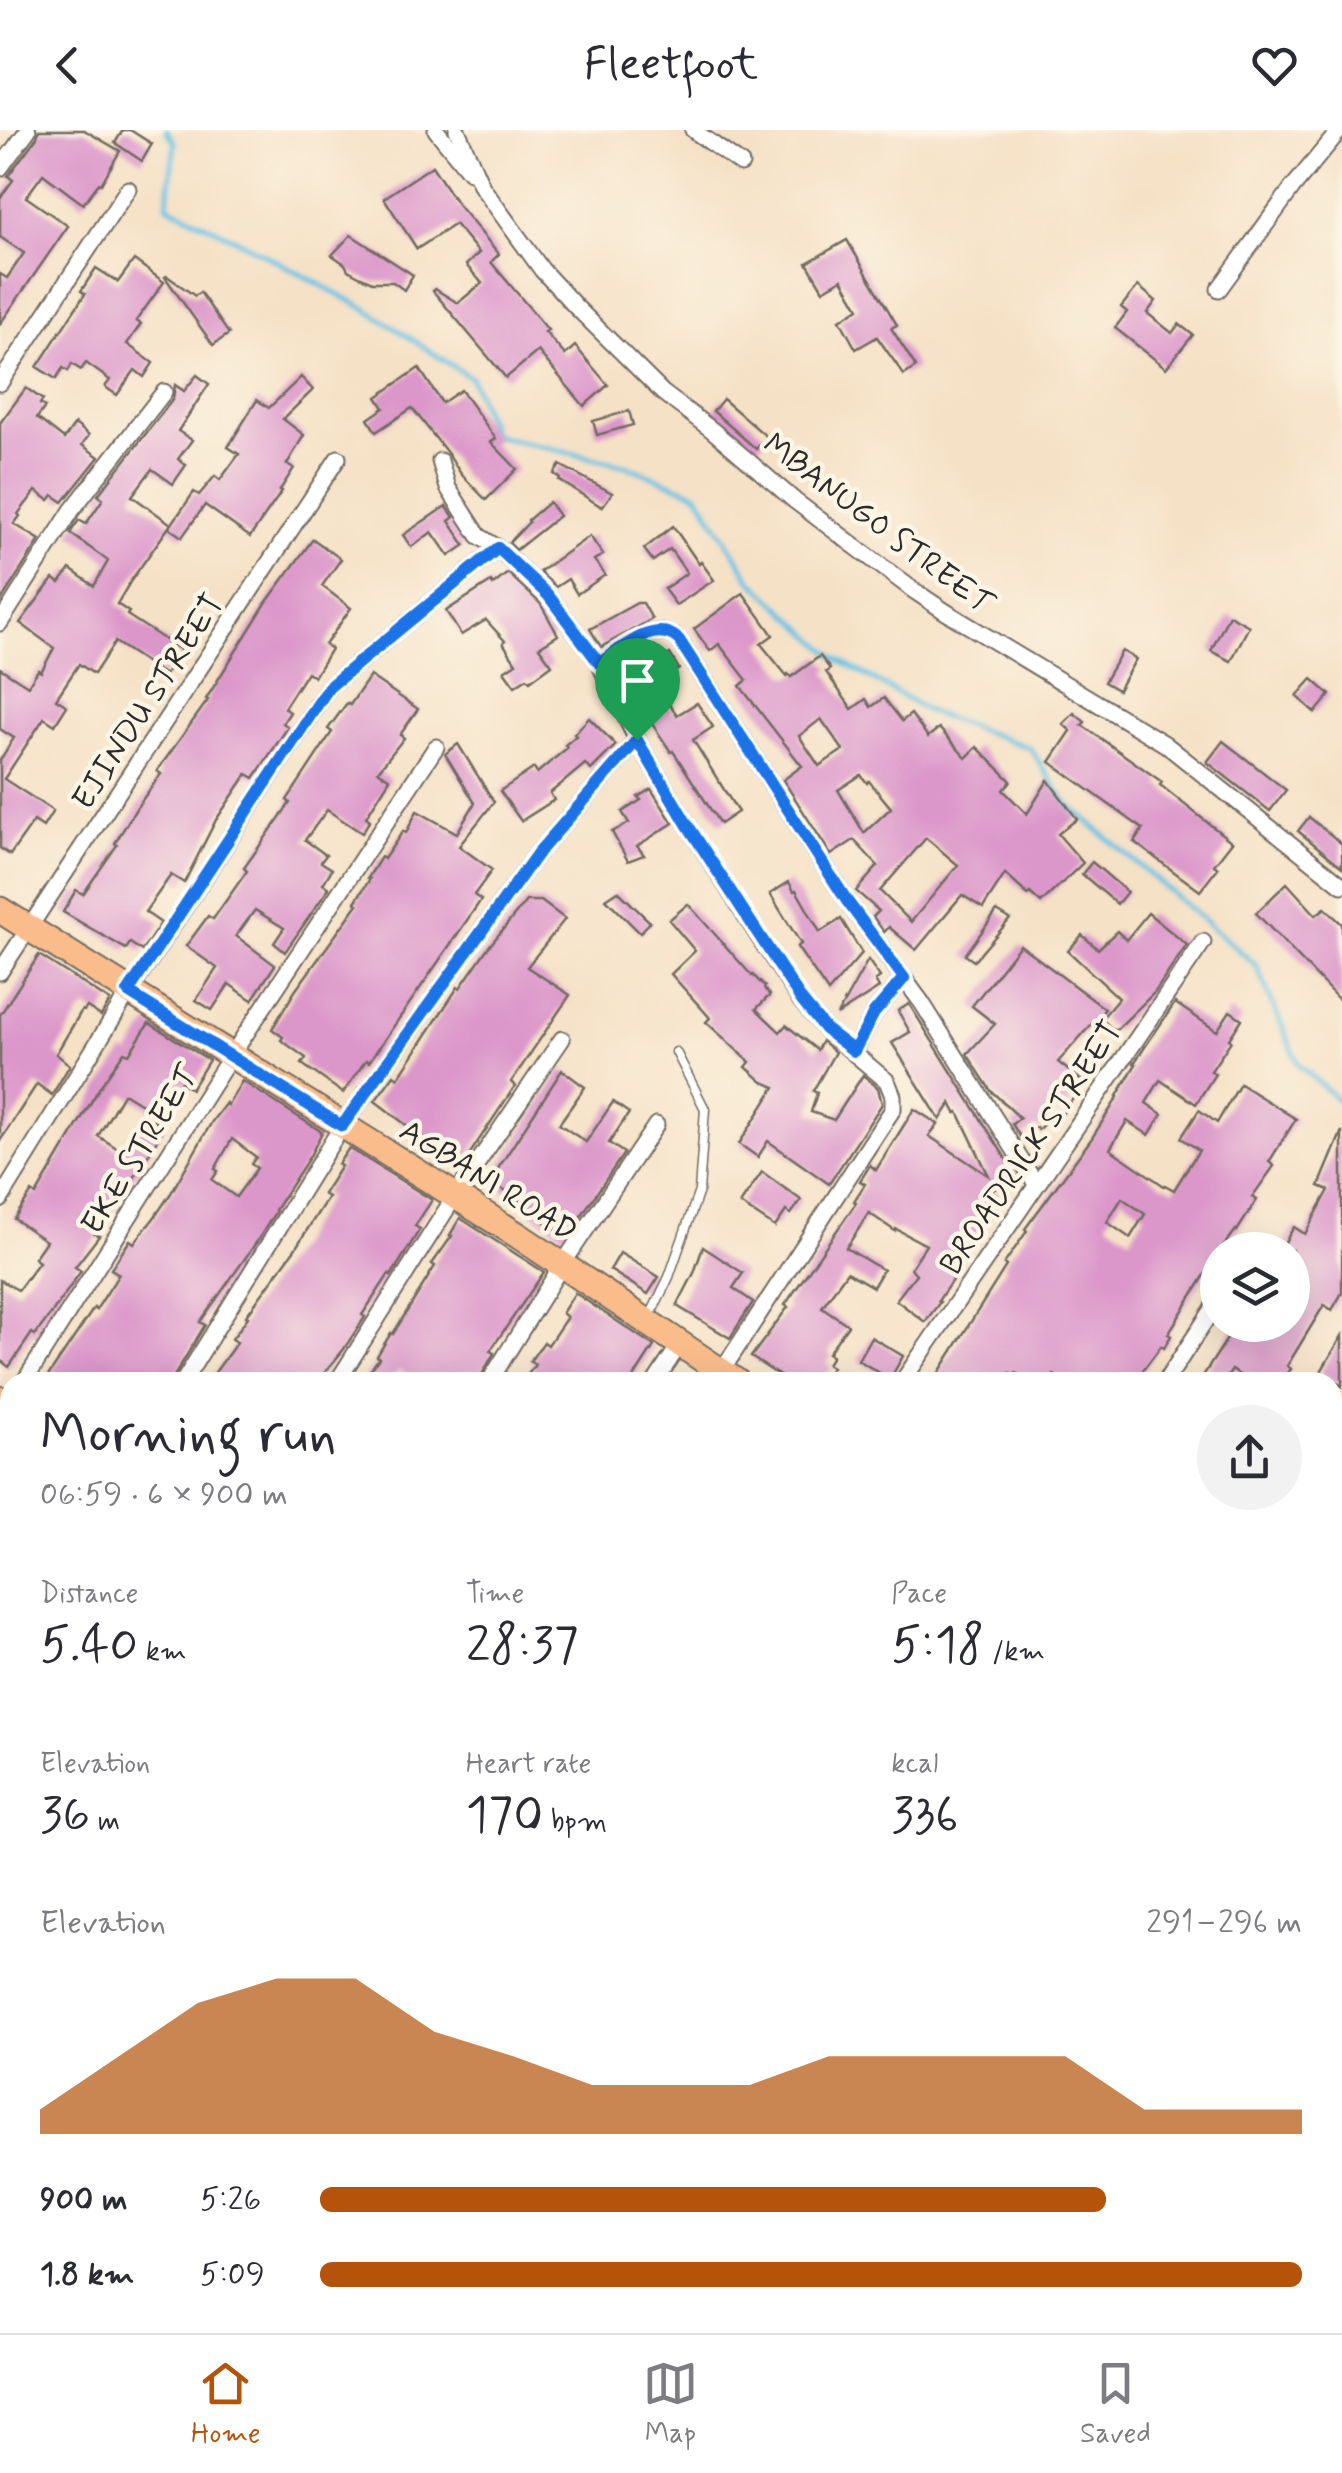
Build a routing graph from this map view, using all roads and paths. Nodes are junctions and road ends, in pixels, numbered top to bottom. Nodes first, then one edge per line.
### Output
1 (28, 130) edge
2 (436, 130) edge
3 (457, 130) edge
4 (693, 130) edge
5 (1340, 130) edge
6 (742, 164) dead end
7 (0, 168) edge
8 (482, 187) junction
9 (128, 189) dead end
10 (1219, 289) dead end
11 (0, 382) edge
12 (164, 392) dead end
13 (338, 458) dead end
14 (440, 461) dead end
15 (498, 548) junction
16 (0, 623) edge
17 (599, 663) junction
18 (637, 740) junction
19 (436, 746) dead end
20 (1342, 886) edge
21 (0, 910) edge
22 (28, 928) junction
23 (1203, 942) dead end
24 (0, 972) edge
25 (904, 978) junction
26 (128, 992) junction
27 (562, 1039) dead end
28 (854, 1051) junction
29 (676, 1052) dead end
30 (231, 1056) junction
31 (656, 1125) dead end
32 (342, 1126) junction
33 (1036, 1184) junction
34 (455, 1196) junction
35 (0, 1200) edge
36 (562, 1265) junction
37 (647, 1322) junction
38 (1200, 1327) edge
39 (680, 1344) junction
40 (30, 1372) edge
41 (189, 1372) edge
42 (344, 1372) edge
43 (495, 1372) edge
44 (662, 1372) edge
45 (722, 1372) edge
46 (732, 1372) edge
47 (909, 1372) edge
48 (1171, 1372) edge

1 - 7 street
2 - 8 street
3 - 8 street, MBANUGO STREET
4 - 6 street
5 - 10 street
8 - 20 street, MBANUGO STREET
9 - 11 street
12 - 16 street
13 - 22 street, EJINDU STREET
14 - 15 street
15 - 17 street
15 - 26 street
17 - 18 street
17 - 25 street
18 - 28 street
18 - 32 street
19 - 30 street, EKE STREET
21 - 22 main road, AGBANI ROAD
22 - 24 street, EJINDU STREET
22 - 26 main road, AGBANI ROAD
23 - 33 street, BROADRICK STREET
25 - 28 street
25 - 33 street
26 - 30 main road, AGBANI ROAD
26 - 35 street
27 - 34 street
28 - 46 street
29 - 37 lane
30 - 32 main road, AGBANI ROAD
30 - 40 street, EKE STREET
31 - 36 street
32 - 34 main road, AGBANI ROAD
32 - 41 street
33 - 47 street, BROADRICK STREET
34 - 36 main road, AGBANI ROAD
34 - 42 street
36 - 37 main road, AGBANI ROAD
36 - 43 street
37 - 39 main road, AGBANI ROAD
38 - 48 street
39 - 44 street
39 - 45 main road, AGBANI ROAD

